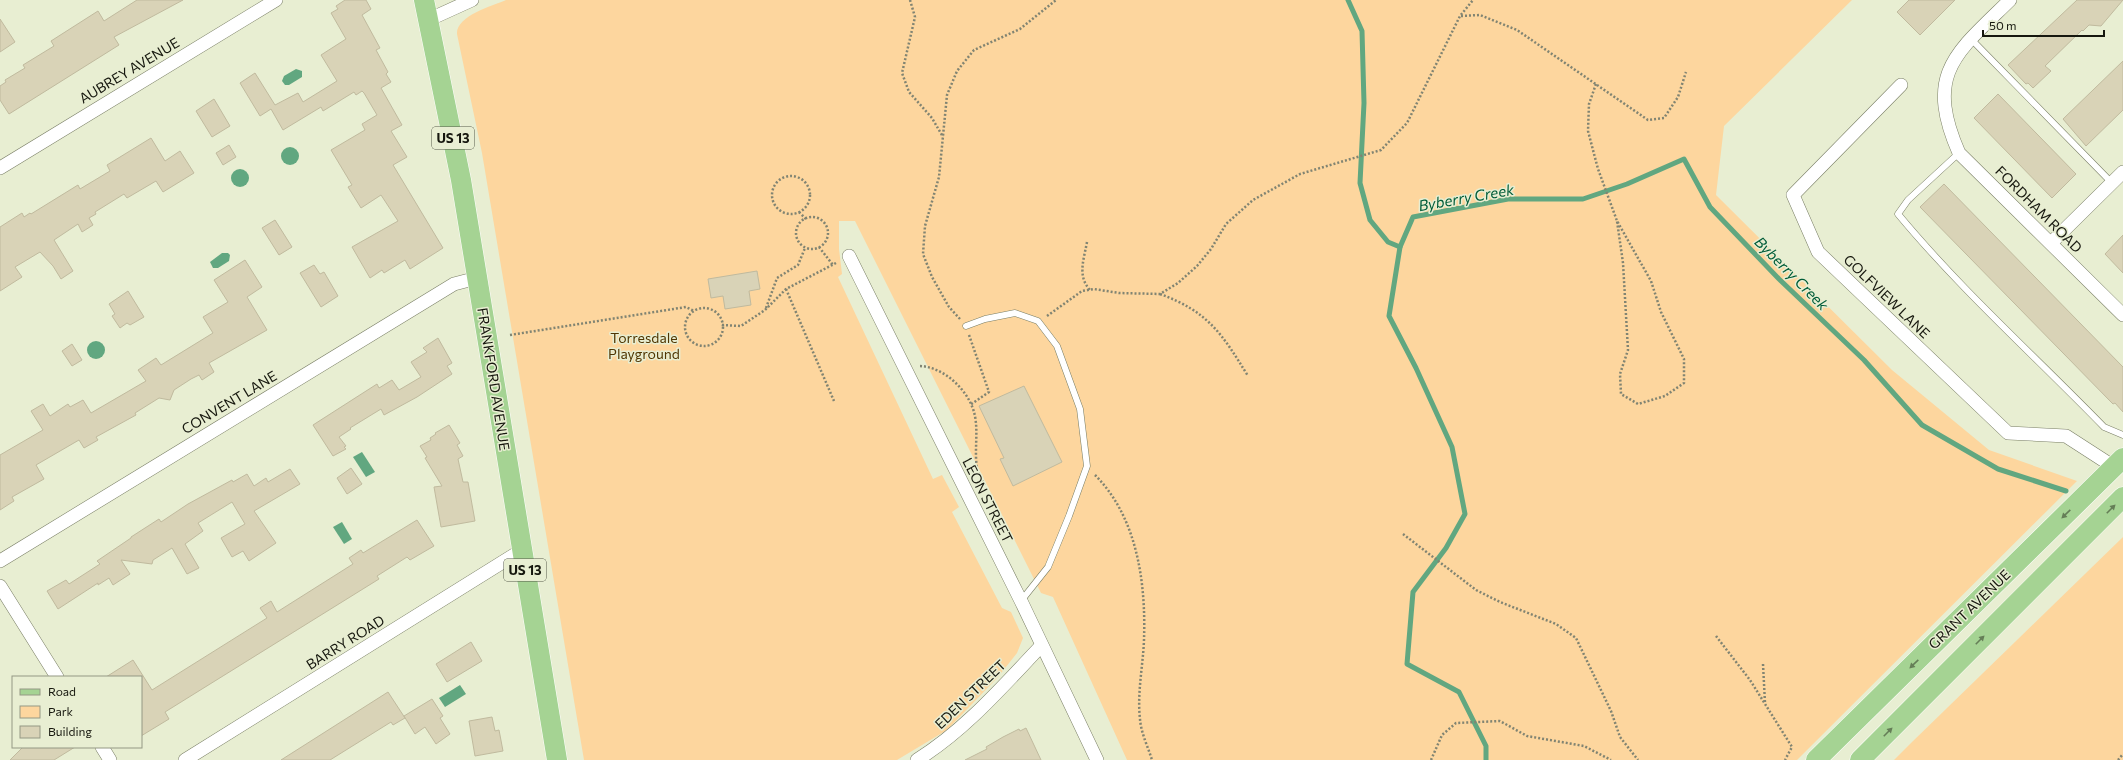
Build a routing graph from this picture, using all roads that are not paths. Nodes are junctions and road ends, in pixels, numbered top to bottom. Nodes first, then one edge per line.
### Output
1 (276, 0) edge
2 (424, 0) edge
3 (472, 0) edge
4 (2010, 0) edge
5 (428, 20) junction
6 (1971, 39) junction
7 (1901, 85) dead end
8 (1959, 153) junction
9 (0, 168) edge
10 (2123, 172) edge
11 (2112, 183) junction
12 (2051, 243) junction
13 (849, 256) road end
14 (477, 278) junction
15 (2123, 315) edge
16 (966, 326) road end
17 (2123, 435) edge
18 (2118, 463) edge
19 (2123, 497) edge
20 (522, 550) junction
21 (0, 561) edge
22 (0, 586) edge
23 (1021, 601) junction
24 (1041, 646) junction
25 (57, 676) edge
26 (103, 748) edge
27 (110, 760) edge
28 (185, 760) edge
29 (557, 760) edge
30 (917, 760) edge
31 (1097, 760) edge
32 (1816, 760) edge
33 (1860, 760) edge

1 - 9 street, AUBREY AVENUE
2 - 5 main road, FRANKFORD AVENUE / US 13
3 - 5 street
4 - 6 street, FORDHAM ROAD
5 - 14 main road, FRANKFORD AVENUE / US 13
6 - 8 street, FORDHAM ROAD
6 - 11 lane
7 - 18 street, GOLFVIEW LANE
8 - 12 street, FORDHAM ROAD
8 - 17 lane
10 - 11 street
11 - 12 street
12 - 15 street, FORDHAM ROAD
13 - 23 street, LEON STREET
14 - 20 main road, FRANKFORD AVENUE / US 13
14 - 21 street, CONVENT LANE
16 - 23 lane
18 -> 32 main road, GRANT AVENUE
33 -> 19 main road, GRANT AVENUE
20 - 28 street, BARRY ROAD
20 - 29 main road, FRANKFORD AVENUE / US 13
22 - 25 street
23 - 24 street, LEON STREET
24 - 30 street, EDEN STREET
24 - 31 street, LEON STREET
26 - 27 street

